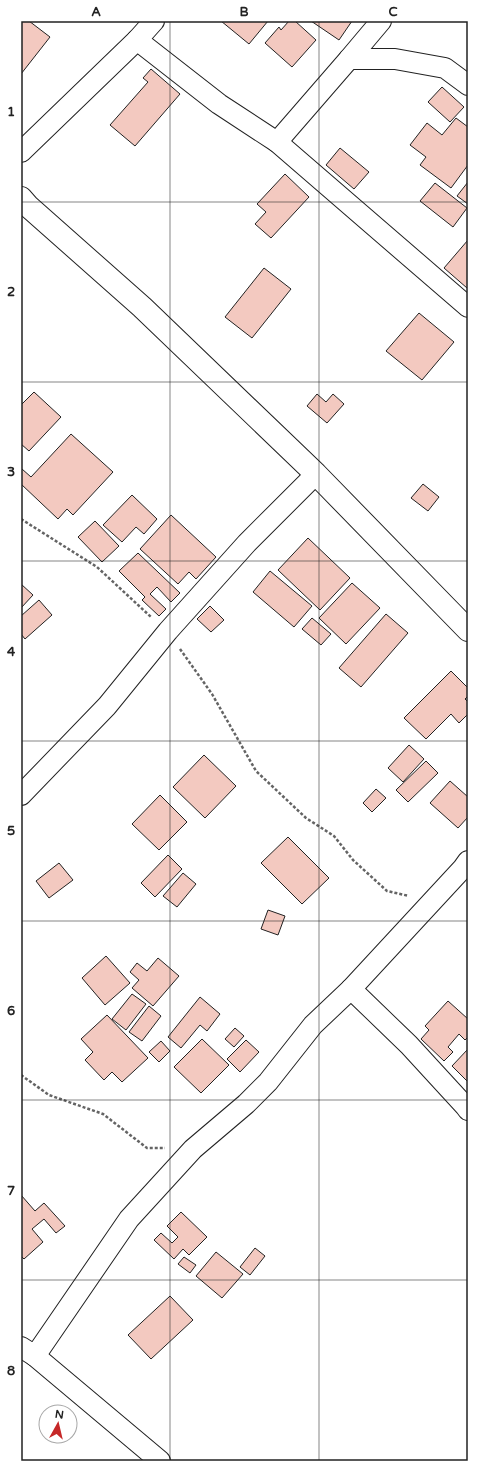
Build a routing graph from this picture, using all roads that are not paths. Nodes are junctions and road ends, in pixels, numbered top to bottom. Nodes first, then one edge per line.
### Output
1 (154, 21) edge
2 (381, 21) edge
3 (137, 40) junction
4 (349, 59) junction
5 (468, 85) edge
6 (277, 142) junction
7 (21, 152) edge
8 (23, 206) edge
9 (468, 307) edge
10 (316, 474) junction
11 (468, 630) edge
12 (21, 795) edge
13 (468, 861) edge
14 (351, 989) junction
15 (468, 1110) edge
16 (28, 1352) edge
17 (160, 1461) edge

1 - 3 street
2 - 4 street
3 - 6 street
3 - 7 street
4 - 5 street
4 - 6 street
6 - 9 street
8 - 10 main road
10 - 11 main road
10 - 12 street
13 - 14 street
14 - 15 street
14 - 16 street
16 - 17 street

